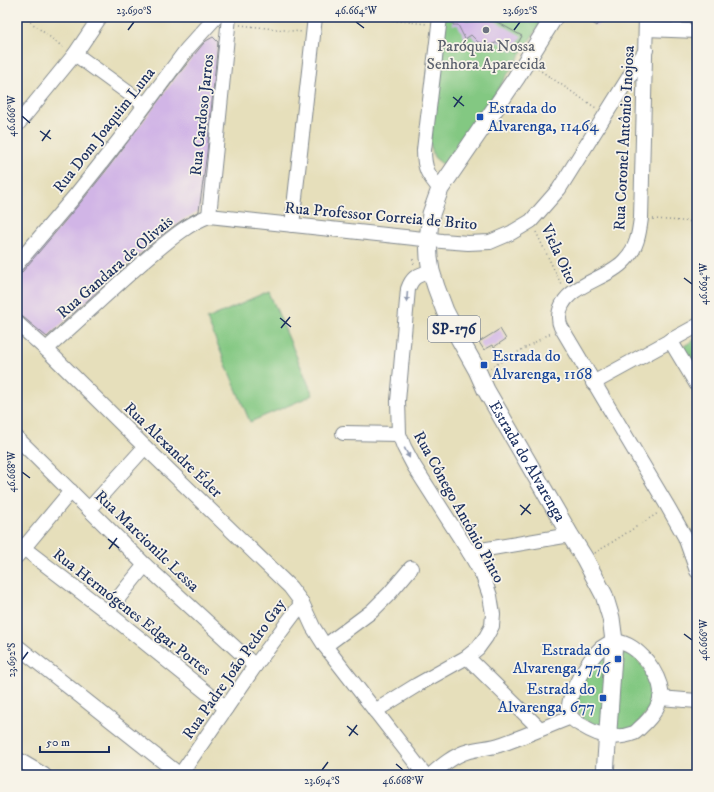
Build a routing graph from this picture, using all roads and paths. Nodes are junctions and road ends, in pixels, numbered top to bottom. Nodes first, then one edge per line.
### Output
1 (24, 17) edge
2 (100, 17) edge
3 (315, 17) edge
4 (365, 17) edge
5 (554, 17) edge
6 (225, 19) edge
7 (439, 21) edge
8 (646, 23) edge
9 (697, 31) edge
10 (313, 33) junction
11 (646, 50) junction
12 (74, 55) junction
13 (526, 62) junction
14 (145, 105) junction
15 (606, 114) junction
16 (17, 125) edge
17 (424, 160) junction
18 (450, 175) junction
19 (440, 189) junction
20 (209, 216) junction
21 (641, 218) junction
22 (531, 221) junction
23 (697, 222) edge
24 (292, 225) junction
25 (428, 239) junction
26 (17, 264) edge
27 (431, 271) junction
28 (567, 297) junction
29 (17, 323) edge
30 (697, 326) edge
31 (561, 328) junction
32 (670, 340) junction
33 (47, 350) junction
34 (478, 375) junction
35 (594, 382) junction
36 (697, 385) edge
37 (343, 433) dead end
38 (399, 434) junction
39 (17, 438) edge
40 (145, 447) junction
41 (71, 491) junction
42 (668, 507) junction
43 (89, 509) junction
44 (570, 535) junction
45 (19, 550) edge
46 (469, 552) junction
47 (585, 559) junction
48 (145, 565) junction
49 (411, 568) dead end
50 (697, 571) edge
51 (302, 604) junction
52 (107, 612) junction
53 (614, 641) junction
54 (17, 646) edge
55 (325, 646) junction
56 (467, 656) junction
57 (255, 666) junction
58 (660, 698) junction
59 (697, 701) edge
60 (226, 708) junction
61 (375, 711) junction
62 (571, 717) junction
63 (540, 729) junction
64 (608, 736) junction
65 (18, 762) edge
66 (44, 775) edge
67 (180, 775) edge
68 (425, 775) edge
69 (430, 775) edge
70 (605, 775) edge

1 - 12 path
2 - 12 street
3 - 10 street
4 - 7 path
5 - 13 main road, Estrada do Alvarenga / SP-176
6 - 10 path
6 - 14 street, Rua Dom Joaquim Luna
6 - 20 street, Rua Cardoso Jarros
7 - 17 street
8 - 9 street
8 - 11 street, Rua Coronel Antônio Inojosa
10 - 24 street
11 - 15 street, Rua Professor Correia de Brito
11 - 21 street, Rua Coronel Antônio Inojosa
12 - 14 street
12 - 16 street
13 - 15 path
13 - 18 main road, Estrada do Alvarenga / SP-176
14 - 26 street, Rua Dom Joaquim Luna
15 - 22 street, Rua Professor Correia de Brito
17 - 18 street
17 - 19 street
18 - 19 main road, Estrada do Alvarenga / SP-176
19 - 25 main road, Estrada do Alvarenga / SP-176
20 - 24 street, Rua Professor Correia de Brito
20 - 33 street, Rua Gandara de Olivais
21 - 23 path
21 - 28 street, Rua Coronel Antônio Inojosa
22 - 25 street, Rua Professor Correia de Brito
22 - 28 path, Viela Oito
24 - 25 street, Rua Professor Correia de Brito
25 - 27 main road, Estrada do Alvarenga / SP-176
27 - 34 main road, Estrada do Alvarenga / SP-176
27 -> 38 street, Rua Cônego Antônio Pinto
28 - 31 street
29 - 33 street, Rua Alexandre Éder
30 - 32 street
31 - 34 path
31 - 35 street
32 - 35 street
32 - 36 street
33 - 40 street, Rua Alexandre Éder
34 - 44 main road, Estrada do Alvarenga / SP-176
35 - 42 street
37 - 38 street
38 -> 46 street, Rua Cônego Antônio Pinto
39 - 41 street, Rua Marcionilc Lessa
40 - 43 street
40 - 51 street, Rua Alexandre Éder
41 - 43 street, Rua Marcionilc Lessa
41 - 45 street
42 - 47 path
42 - 50 street
43 - 48 street, Rua Marcionilc Lessa
44 - 46 street
44 - 47 main road, Estrada do Alvarenga / SP-176
45 - 52 street, Rua Hermógenes Edgar Portes
46 - 56 street, Rua Cônego Antônio Pinto
47 - 53 main road, Estrada do Alvarenga / SP-176
48 - 52 street
48 - 57 street, Rua Marcionilc Lessa
49 - 55 street
51 - 55 street, Rua Alexandre Éder
51 - 57 street, Rua Padre João Pedro Gay
52 - 60 street, Rua Hermógenes Edgar Portes
53 - 58 street
53 - 62 street
53 - 64 main road, Estrada do Alvarenga / SP-176
54 - 67 street
55 - 61 street, Rua Alexandre Éder
56 - 61 street, Rua Cônego Antônio Pinto
56 - 63 street
57 - 60 street, Rua Padre João Pedro Gay
58 - 59 street
58 - 64 street
60 - 67 street, Rua Padre João Pedro Gay
61 - 68 street, Rua Alexandre Éder
62 - 63 street
62 - 64 street
63 - 69 street
64 - 70 main road, Estrada do Alvarenga / SP-176
65 - 66 street

